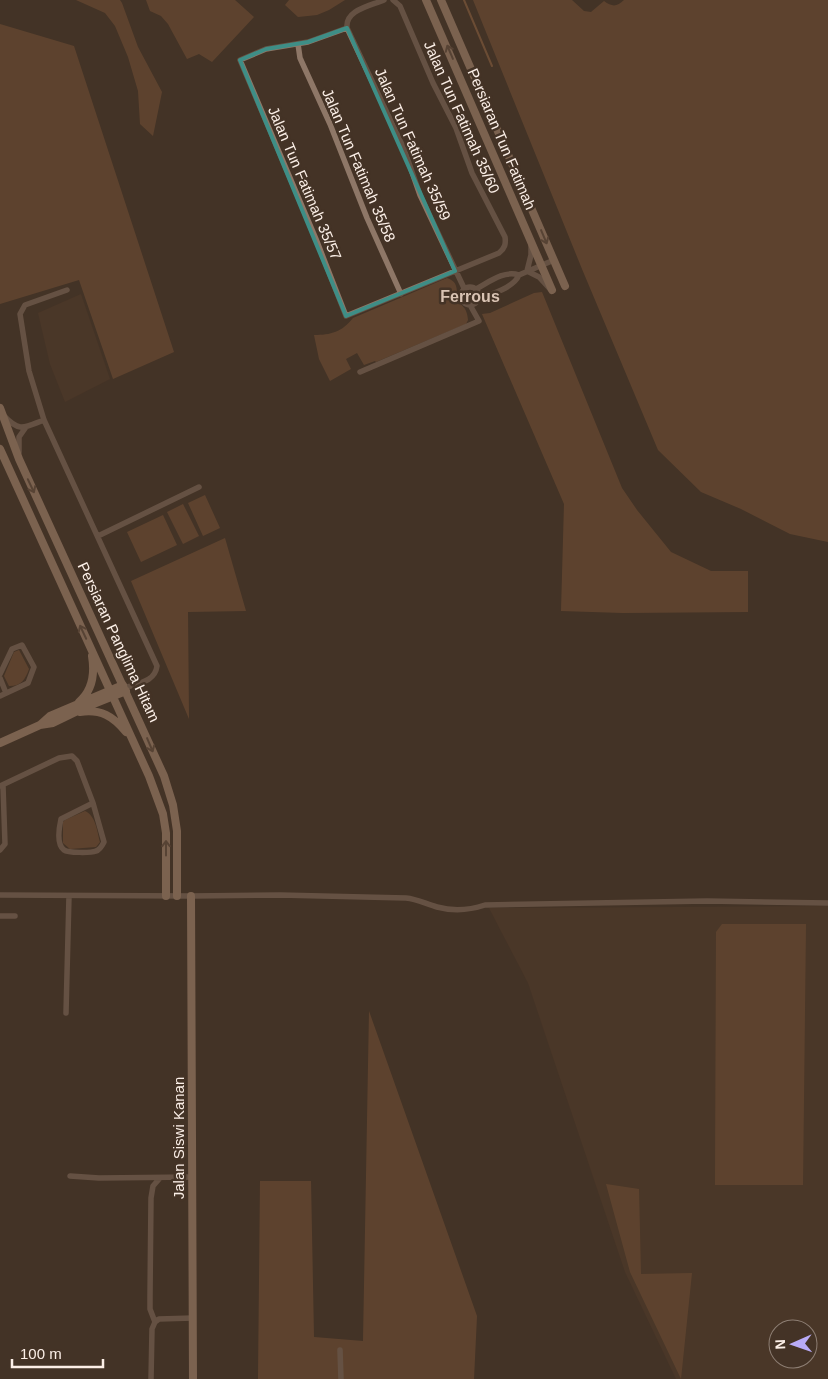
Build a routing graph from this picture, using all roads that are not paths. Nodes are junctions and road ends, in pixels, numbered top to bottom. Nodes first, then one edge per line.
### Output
1 (384, 0) edge
2 (426, 0) edge
3 (441, 0) edge
4 (394, 1) edge
5 (347, 28) junction
6 (298, 44) junction
7 (531, 241) junction
8 (554, 260) junction
9 (541, 266) junction
10 (455, 271) junction
11 (527, 271) junction
12 (519, 274) junction
13 (565, 286) dead end
14 (464, 288) junction
15 (476, 289) junction
16 (67, 290) dead end
17 (552, 290) joint
18 (400, 294) junction
19 (479, 297) junction
20 (470, 305) junction
21 (360, 372) dead end
22 (1, 410) edge
23 (44, 420) junction
24 (26, 427) junction
25 (0, 449) edge
26 (19, 459) junction
27 (199, 487) dead end
28 (98, 536) junction
29 (90, 647) junction
30 (0, 674) edge
31 (0, 678) edge
32 (124, 688) junction
33 (111, 693) junction
34 (3, 694) edge
35 (78, 708) junction
36 (133, 741) junction
37 (0, 742) edge
38 (2, 786) edge
39 (93, 804) junction
40 (0, 850) edge
41 (0, 895) edge
42 (69, 896) junction
43 (166, 896) junction
44 (177, 896) junction
45 (191, 896) junction
46 (828, 903) edge
47 (0, 916) edge
48 (15, 916) dead end
49 (66, 1013) dead end
50 (70, 1176) dead end
51 (192, 1177) junction
52 (160, 1178) junction
53 (193, 1318) junction
54 (155, 1322) junction
55 (340, 1350) dead end
56 (151, 1379) edge
57 (193, 1379) edge
58 (341, 1379) edge

1 - 5 street
7 -> 2 street, Persiaran Tun Fatimah
3 -> 8 street, Persiaran Tun Fatimah
4 - 10 street, Jalan Tun Fatimah 35/60
5 - 6 street
5 - 10 street, Jalan Tun Fatimah 35/59
6 - 18 street, Jalan Tun Fatimah 35/58
6 - 18 street, Jalan Tun Fatimah 35/57
7 - 9 street, Persiaran Tun Fatimah
7 - 11 street
8 - 9 street
8 - 13 street, Persiaran Tun Fatimah
9 - 11 street
9 - 17 street, Persiaran Tun Fatimah
10 - 14 street, Jalan Tun Fatimah 35/59
10 - 18 street
11 - 12 street
11 - 17 street
12 - 15 street
12 - 19 street
14 - 15 street
14 - 20 street
15 - 19 street
16 - 23 street
19 - 20 street
20 - 21 street
22 - 24 street
22 - 26 street, Persiaran Panglima Hitam
23 - 24 street
23 - 28 street
24 - 26 street
29 -> 25 street, Persiaran Panglima Hitam
26 -> 32 street, Persiaran Panglima Hitam
27 - 28 street
28 - 32 street
29 - 33 street, Persiaran Panglima Hitam
29 - 35 street
30 - 34 street
31 - 34 street
32 - 33 street
32 -> 44 street, Persiaran Panglima Hitam
33 - 35 street
33 - 36 street, Persiaran Panglima Hitam
35 - 36 street
35 - 37 street
43 -> 36 street, Persiaran Panglima Hitam
38 - 39 street
38 - 40 street
39 - 39 street
41 - 42 street
42 - 43 street
42 - 49 street
43 - 44 street
44 - 45 street
45 - 46 street
45 - 51 street, Jalan Siswi Kanan
47 - 48 street
50 - 52 street
51 - 52 street
51 - 53 street, Jalan Siswi Kanan
52 - 54 street
53 - 54 street
53 - 57 street, Jalan Siswi Kanan
54 - 56 street
55 - 58 street

